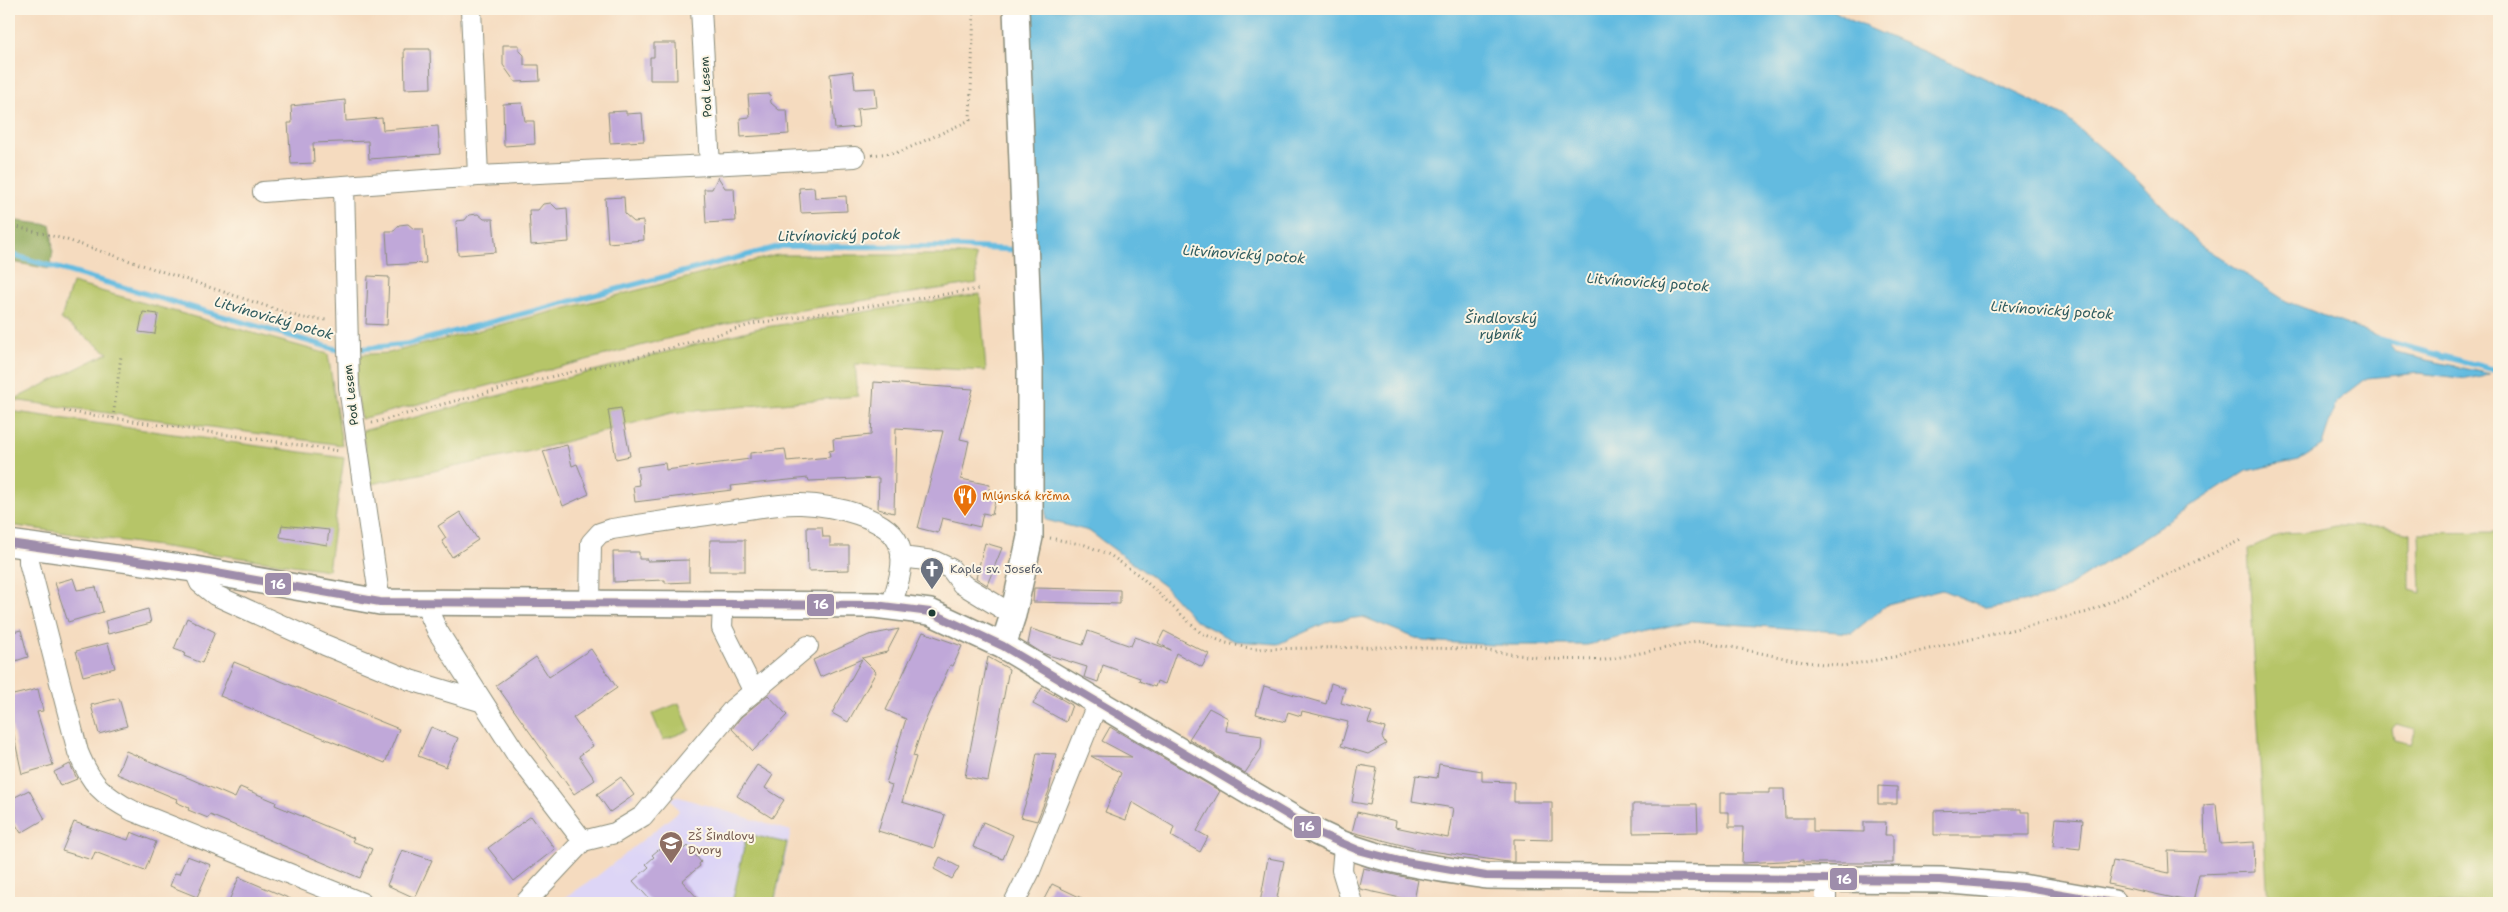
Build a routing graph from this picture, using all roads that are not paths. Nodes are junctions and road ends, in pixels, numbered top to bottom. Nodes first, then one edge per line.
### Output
1 (471, 9) edge
2 (701, 9) edge
3 (1016, 9) edge
4 (855, 157) road end
5 (710, 165) junction
6 (478, 176) junction
7 (344, 186) junction
8 (263, 192) dead end
9 (19, 544) edge
10 (901, 557) junction
11 (194, 569) junction
12 (380, 602) junction
13 (430, 603) junction
14 (722, 604) junction
15 (590, 605) junction
16 (891, 607) junction
17 (1014, 615) junction
18 (808, 646) dead end
19 (1003, 646) junction
20 (754, 692) junction
21 (483, 702) junction
22 (1098, 702) junction
23 (583, 841) junction
24 (1344, 846) junction
25 (1826, 878) junction
26 (362, 903) edge
27 (525, 903) edge
28 (1014, 903) edge
29 (1352, 903) edge
30 (1826, 903) edge
31 (2114, 903) edge

1 - 6 street
2 - 5 street, Pod Lesem
3 - 17 street
4 - 5 street
5 - 6 street
6 - 7 street
7 - 8 street
7 - 12 street, Pod Lesem
9 - 11 street
9 - 26 street
10 - 15 street
10 - 16 street
10 - 17 street
11 - 12 street
11 - 21 street
12 - 13 street
13 - 15 street
13 - 21 street
14 - 15 street
14 - 16 street
14 - 20 street
16 - 19 street
17 - 19 street
18 - 20 street
19 - 22 street
20 - 23 street
21 - 23 street
22 - 24 street
22 - 28 street
23 - 27 street
24 - 25 street
24 - 29 street
25 - 30 street
25 - 31 street

